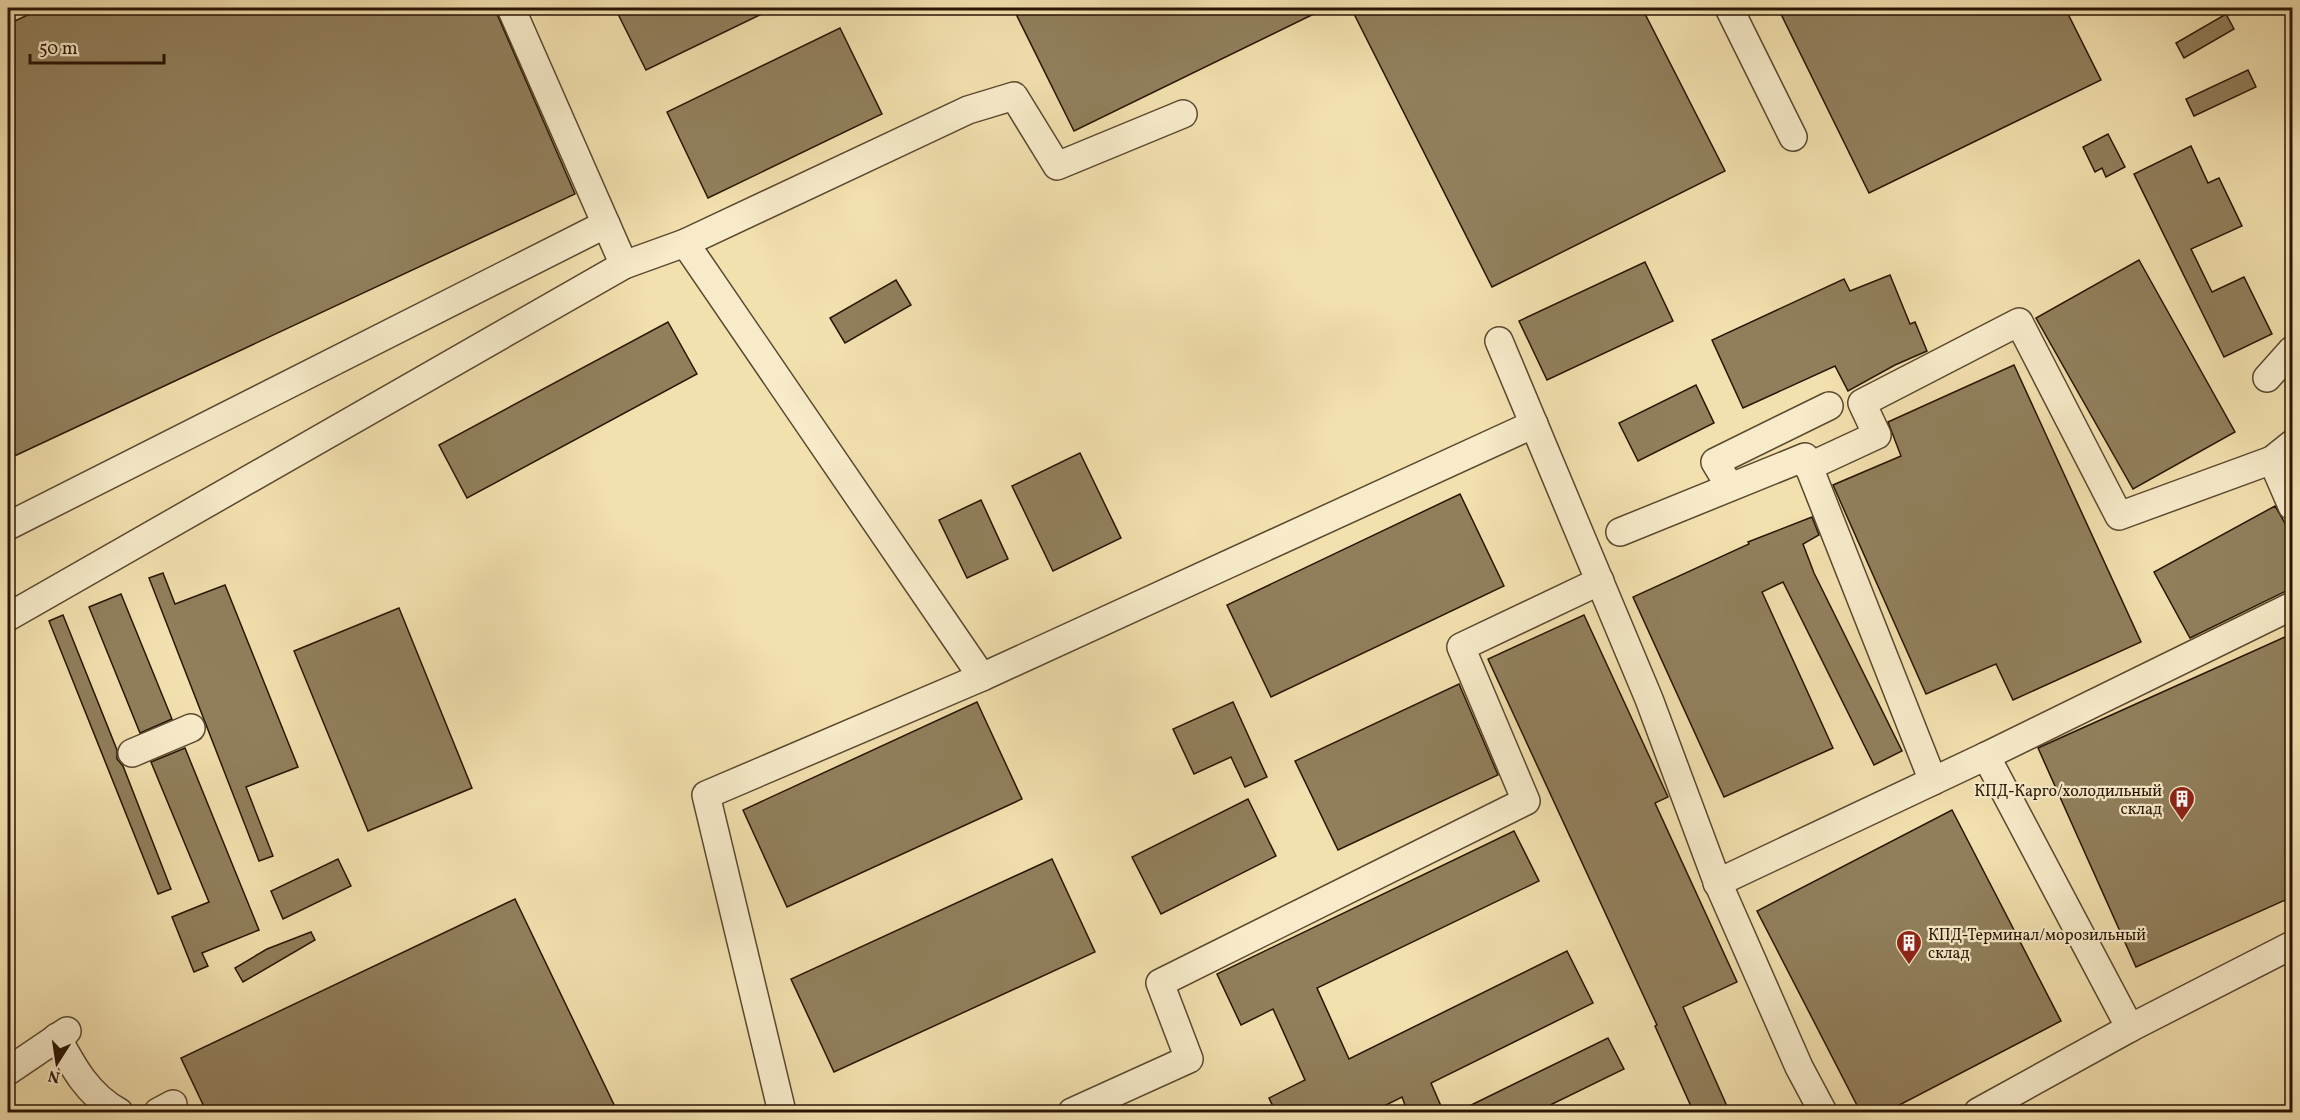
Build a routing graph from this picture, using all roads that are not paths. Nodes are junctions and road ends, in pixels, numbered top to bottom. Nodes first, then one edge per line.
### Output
1 (511, 8) edge
2 (1730, 8) edge
3 (1183, 114) dead end
4 (1793, 137) dead end
5 (606, 224) junction
6 (685, 243) junction
7 (624, 264) junction
8 (1499, 341) dead end
9 (2292, 350) edge
10 (2267, 378) dead end
11 (1829, 406) dead end
12 (1534, 424) junction
13 (2282, 452) edge
14 (1809, 467) junction
15 (1730, 487) junction
16 (2292, 506) edge
17 (8, 526) edge
18 (1620, 532) dead end
19 (1600, 581) junction
20 (2292, 606) edge
21 (8, 617) edge
22 (982, 677) junction
23 (191, 728) dead end
24 (132, 753) dead end
25 (1986, 756) junction
26 (1933, 781) junction
27 (1717, 883) junction
28 (2292, 945) edge
29 (2130, 1028) junction
30 (8, 1071) edge
31 (119, 1113) edge
32 (782, 1113) edge
33 (1072, 1113) edge
34 (1823, 1113) edge
35 (1978, 1113) edge

1 - 5 lane
2 - 4 lane
3 - 6 lane
5 - 7 lane
5 - 17 lane
6 - 7 lane
6 - 22 lane
7 - 21 lane
8 - 12 lane
9 - 10 lane
11 - 15 lane
12 - 19 lane
12 - 22 lane
13 - 14 lane
13 - 16 lane
14 - 15 lane
14 - 26 lane
15 - 18 lane
19 - 27 lane
19 - 33 lane
20 - 25 lane
22 - 32 lane
23 - 24 lane
25 - 26 lane
25 - 29 lane
26 - 27 lane
27 - 34 lane
28 - 29 lane
29 - 35 lane
30 - 31 lane

